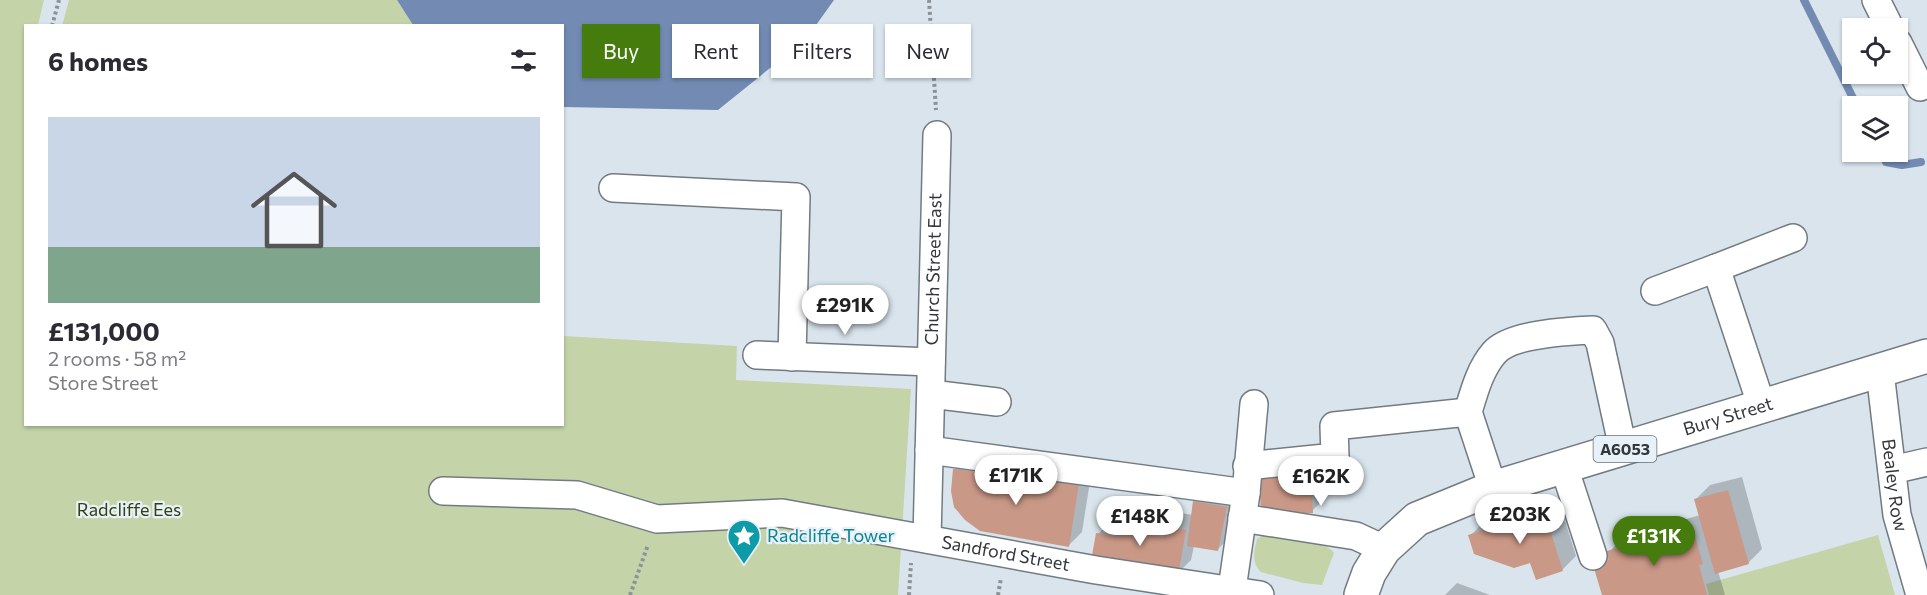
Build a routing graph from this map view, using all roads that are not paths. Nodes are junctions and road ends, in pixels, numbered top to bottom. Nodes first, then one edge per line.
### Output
1 (1876, 0) edge
2 (1885, 18) edge
3 (1908, 63) edge
4 (1920, 87) dead end
5 (937, 135) road end
6 (613, 188) dead end
7 (1793, 238) dead end
8 (1716, 268) junction
9 (1655, 291) dead end
10 (757, 355) dead end
11 (1927, 356) edge
12 (792, 357) junction
13 (932, 362) junction
14 (1880, 372) junction
15 (931, 394) junction
16 (997, 402) dead end
17 (1254, 404) dead end
18 (1762, 407) junction
19 (1468, 412) junction
20 (1623, 449) junction
21 (929, 450) junction
22 (1927, 462) edge
23 (1247, 466) junction
24 (1564, 467) junction
25 (1892, 470) junction
26 (1493, 488) junction
27 (443, 491) dead end
28 (1244, 505) junction
29 (927, 539) junction
30 (1384, 549) junction
31 (1593, 556) dead end
32 (1232, 589) junction
33 (1260, 595) edge
34 (1361, 595) edge
35 (1920, 595) edge

1 - 2 street
3 - 4 street
5 - 13 street, Church Street East
6 - 12 street
7 - 8 street
8 - 9 street
8 - 18 street
10 - 12 street
11 - 14 main road, Bury Street / A6053
12 - 13 street
13 - 15 street, Church Street East
14 - 18 main road, Bury Street / A6053
14 - 25 street, Bealey Row
15 - 16 street
15 - 21 street, Church Street East
17 - 23 street
18 - 20 main road, Bury Street / A6053
19 - 20 street
19 - 23 street
19 - 26 street
20 - 24 main road, Bury Street / A6053
21 - 28 street
21 - 29 street, Church Street East
22 - 25 street
23 - 28 street
24 - 26 main road, Bury Street / A6053
24 - 31 street
25 - 35 street, Bealey Row
26 - 30 main road, Bury Street / A6053
27 - 29 street, Sandford Street
28 - 30 street
28 - 32 street
29 - 32 street, Sandford Street
30 - 34 main road, Bury Street / A6053
32 - 33 street, Sandford Street

